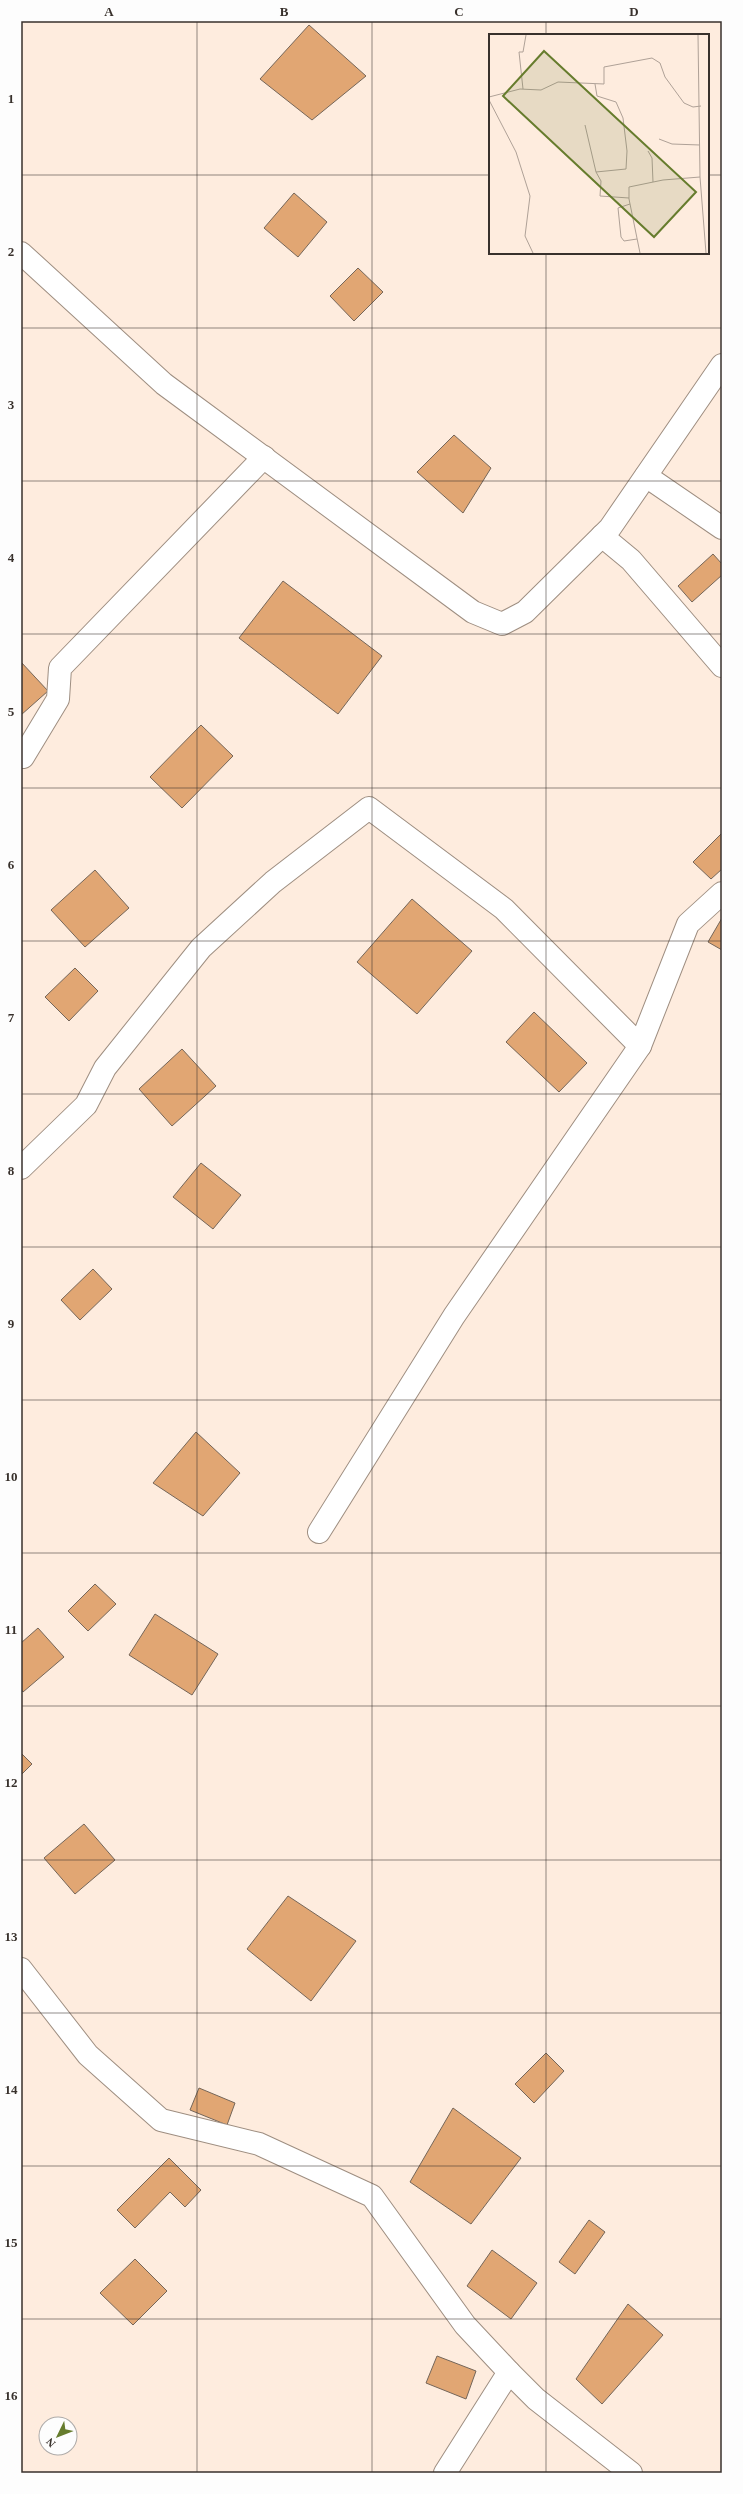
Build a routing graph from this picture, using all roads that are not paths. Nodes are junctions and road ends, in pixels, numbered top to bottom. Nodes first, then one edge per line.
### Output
1 (21, 253) edge
2 (722, 365) edge
3 (264, 457) junction
4 (646, 476) junction
5 (722, 528) edge
6 (602, 536) junction
7 (722, 666) edge
8 (23, 757) dead end
9 (722, 893) edge
10 (640, 1046) junction
11 (21, 1168) edge
12 (319, 1532) dead end
13 (21, 1968) edge
14 (509, 2372) junction
15 (445, 2473) edge
16 (630, 2473) edge

1 - 3 street
2 - 4 street
3 - 6 street
3 - 8 street
4 - 5 street
4 - 6 street
6 - 7 street
9 - 10 street
10 - 11 street
10 - 12 street
13 - 14 street
14 - 15 street
14 - 16 street

